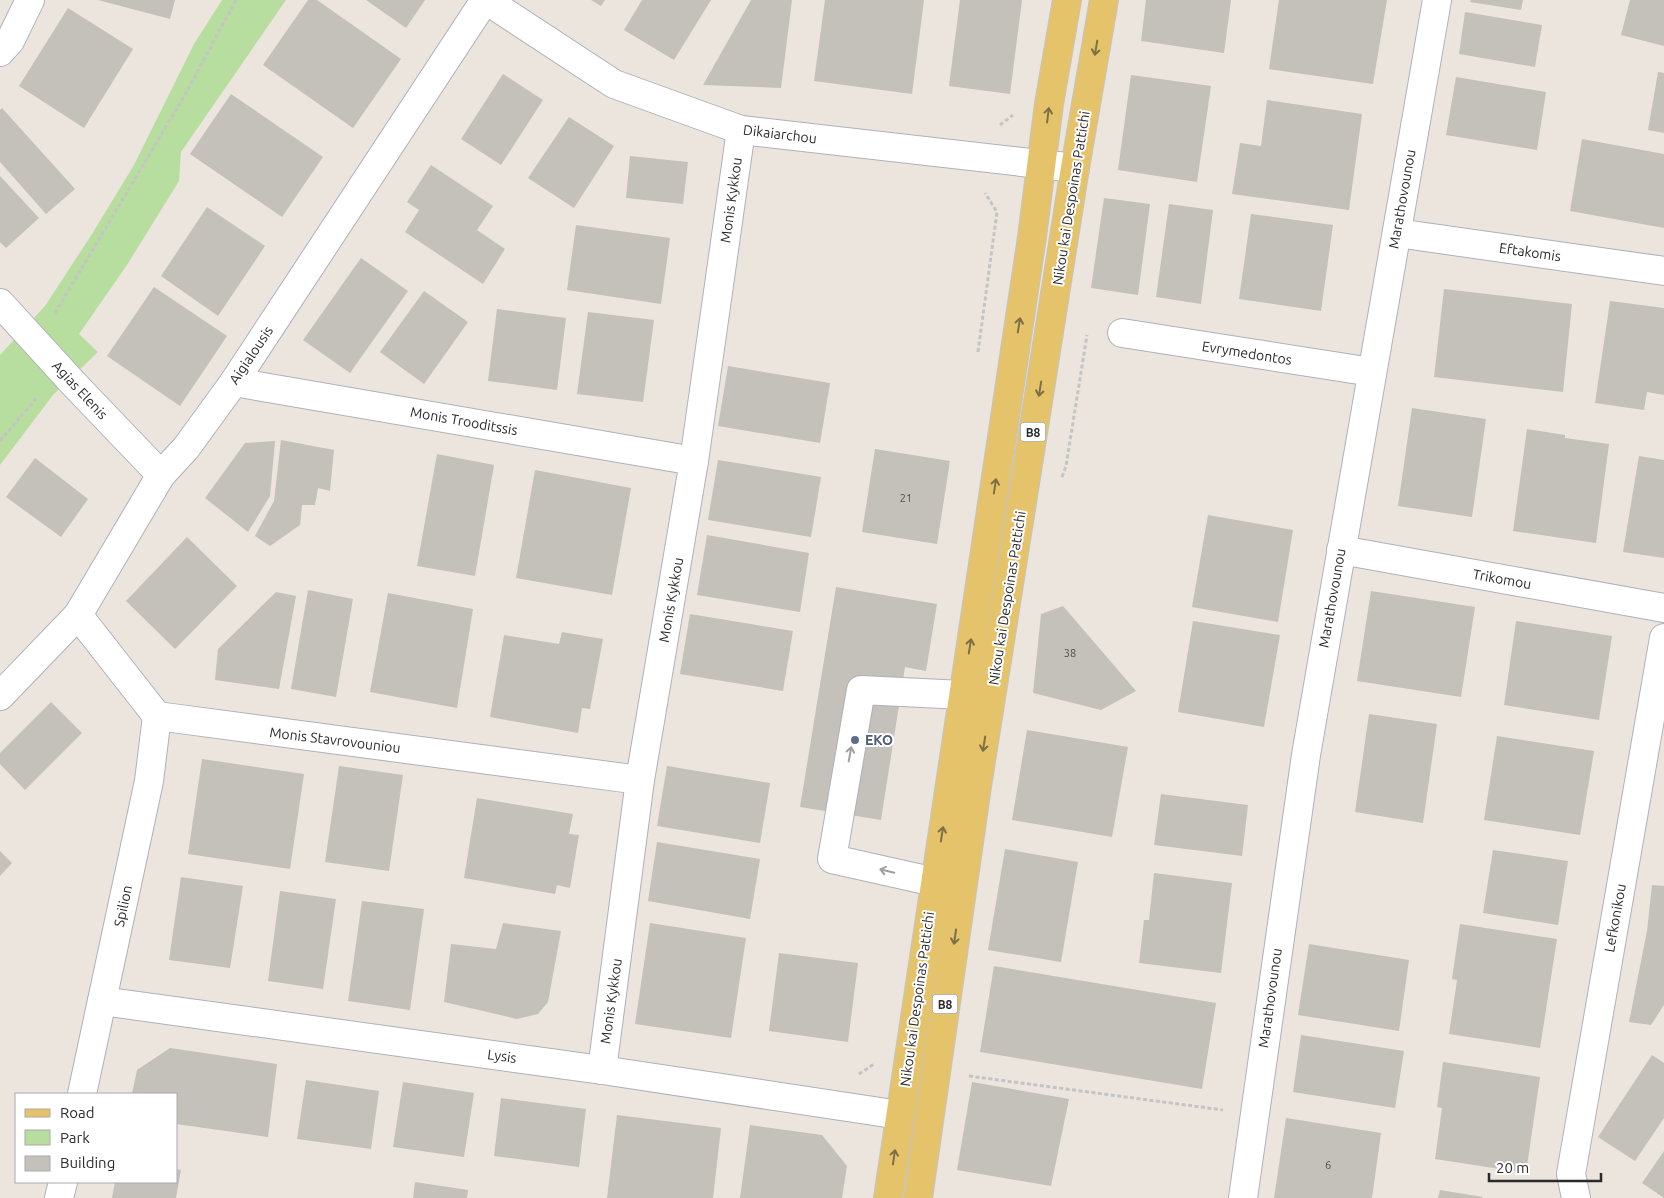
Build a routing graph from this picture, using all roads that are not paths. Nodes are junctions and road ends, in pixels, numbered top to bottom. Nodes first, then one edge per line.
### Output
1 (30, 0) edge
2 (485, 0) edge
3 (1067, 0) edge
4 (1104, 0) edge
5 (1437, 0) edge
6 (0, 52) edge
7 (741, 130) junction
8 (1042, 164) junction
9 (1075, 168) junction
10 (1396, 233) junction
11 (1664, 271) edge
12 (1, 304) edge
13 (1122, 333) dead end
14 (1372, 372) junction
15 (234, 382) junction
16 (694, 461) junction
17 (161, 475) junction
18 (1340, 550) junction
19 (1664, 608) edge
20 (78, 615) junction
21 (1664, 638) edge
22 (963, 694) junction
23 (0, 696) edge
24 (156, 716) junction
25 (640, 780) junction
26 (935, 882) junction
27 (102, 1001) junction
28 (602, 1070) junction
29 (82, 1093) edge
30 (900, 1115) junction
31 (63, 1183) edge
32 (59, 1198) edge
33 (888, 1198) edge
34 (918, 1198) edge
35 (1243, 1198) edge
36 (1576, 1198) edge

1 - 6 street
2 - 7 street, Dikaiarchou
2 - 15 street, Aigialousis
8 -> 3 main road, Nikou kai Despoinas Pattichi
4 -> 9 main road, Nikou kai Despoinas Pattichi / B8
5 - 10 street, Marathovounou
7 - 8 street, Dikaiarchou
7 - 16 street, Monis Kykkou
8 - 9 street, Dikaiarchou
22 -> 8 main road, Nikou kai Despoinas Pattichi
9 -> 34 main road, Nikou kai Despoinas Pattichi / B8
10 - 11 street, Eftakomis
10 - 14 street, Marathovounou
12 - 17 street, Agias Elenis
13 - 14 street, Evrymedontos
14 - 18 street, Marathovounou
15 - 16 street, Monis Trooditssis
15 - 17 street, Aigialousis
16 - 25 street, Monis Kykkou
17 - 20 street, Aigialousis
18 - 19 street, Trikomou
18 - 35 street, Marathovounou
20 - 23 street, Aigialousis
20 - 24 street
21 - 36 street, Lefkonikou
26 -> 22 main road, Nikou kai Despoinas Pattichi
26 -> 22 street
24 - 25 street, Monis Stavrovouniou
24 - 27 street, Spilion
25 - 28 street, Monis Kykkou
26 - 30 main road, Nikou kai Despoinas Pattichi
27 - 28 street, Lysis
27 - 29 street, Spilion
28 - 30 street, Lysis
33 -> 30 main road, Nikou kai Despoinas Pattichi
31 - 32 street

